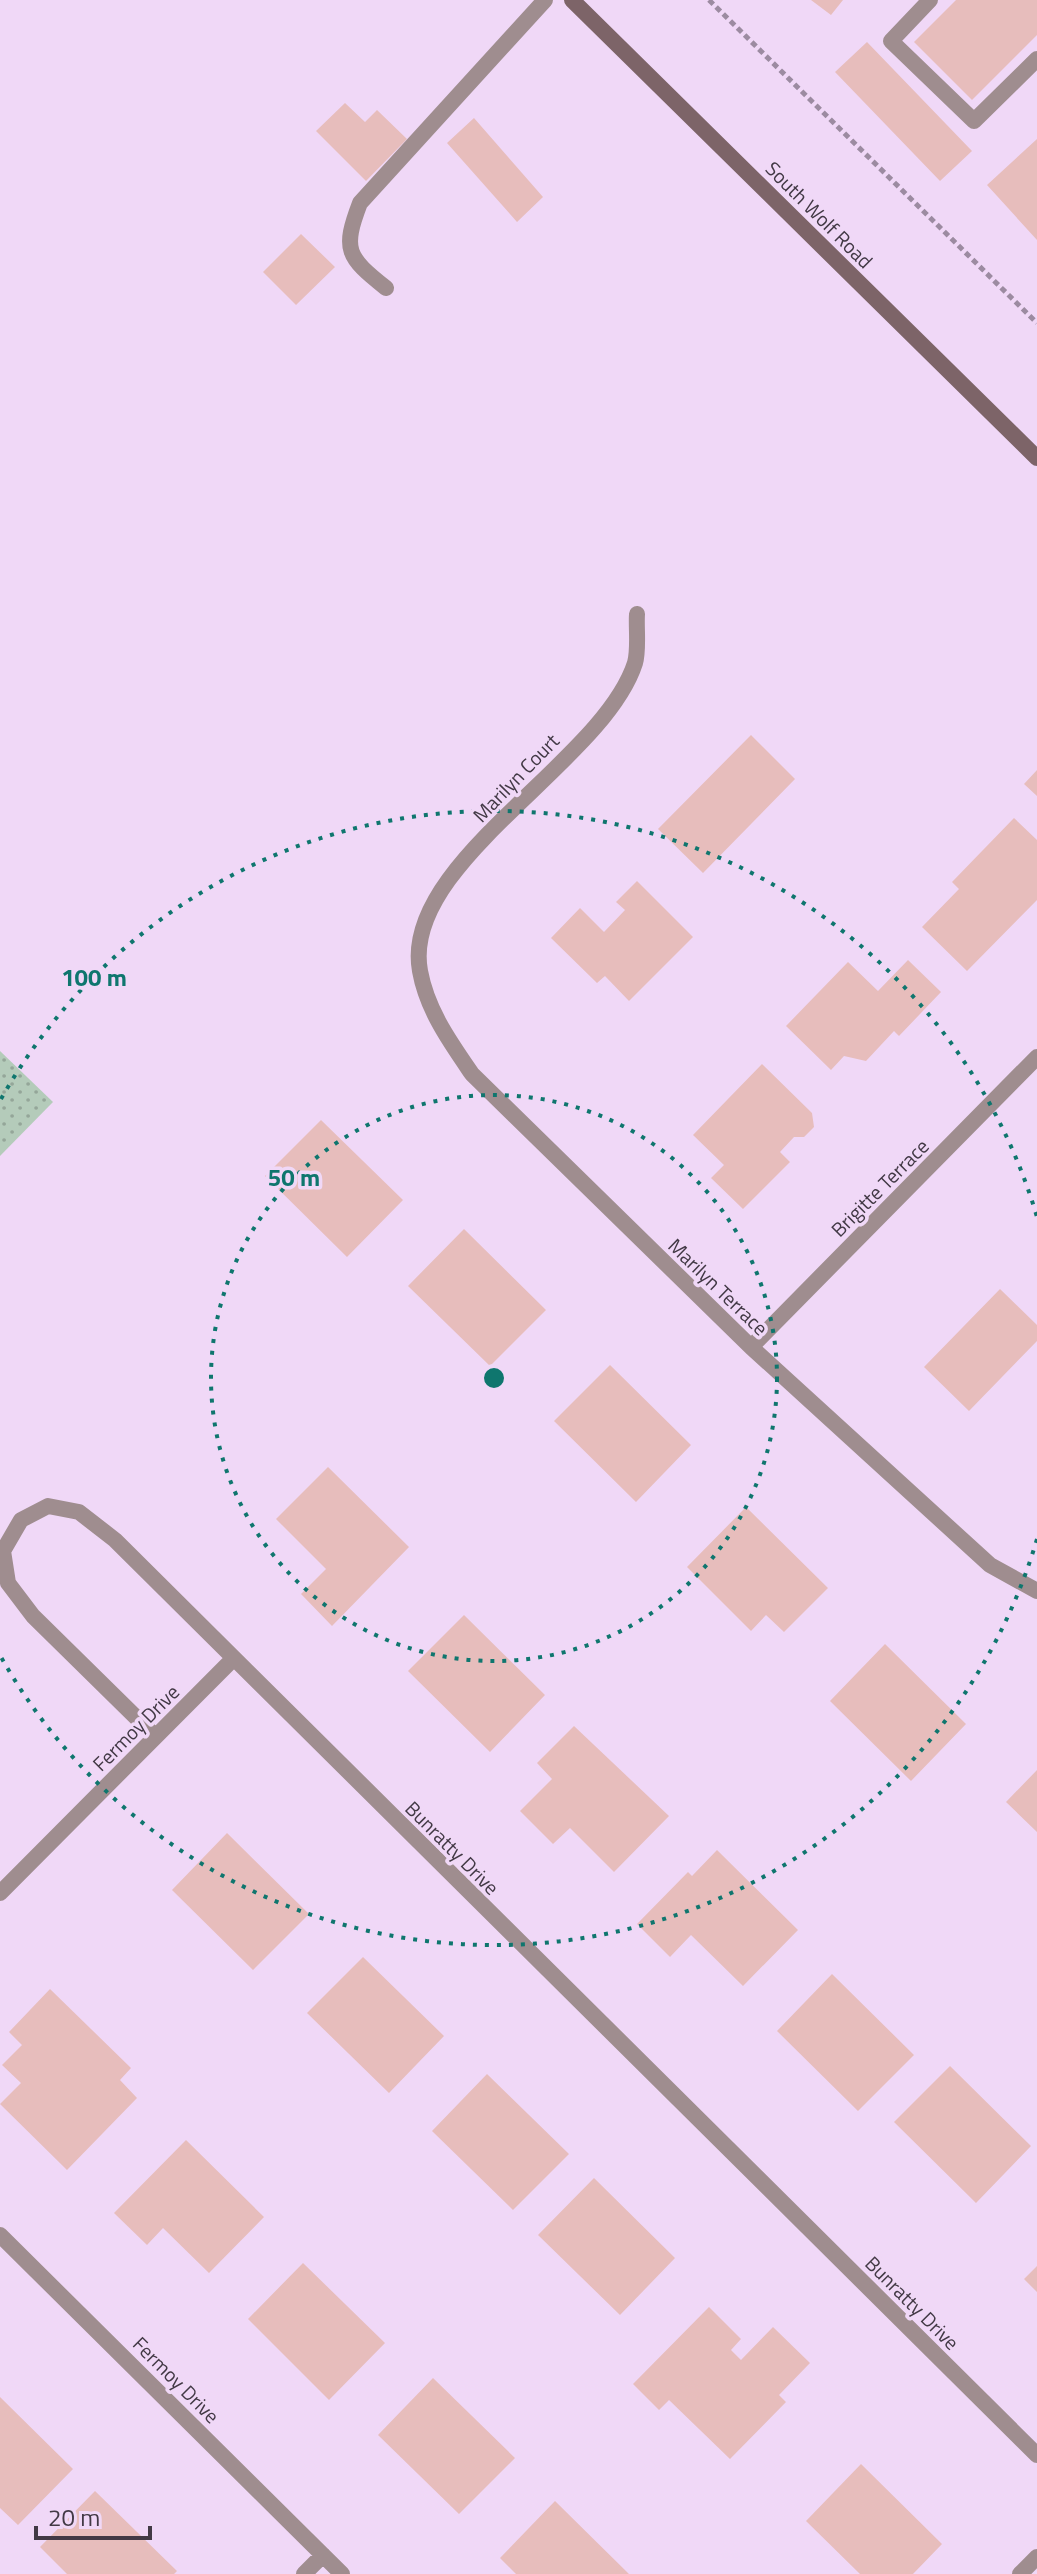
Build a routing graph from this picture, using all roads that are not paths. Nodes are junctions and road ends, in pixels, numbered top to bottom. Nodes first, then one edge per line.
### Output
1 (545, 0) edge
2 (572, 0) edge
3 (930, 0) edge
4 (1037, 59) edge
5 (386, 288) dead end
6 (1037, 458) edge
7 (637, 614) dead end
8 (419, 969) joint
9 (1037, 1057) edge
10 (751, 1347) junction
11 (1037, 1591) edge
12 (233, 1659) junction
13 (155, 1736) junction
14 (0, 1893) edge
15 (0, 2235) edge
16 (1037, 2455) edge
17 (323, 2555) junction
18 (1037, 2557) edge
19 (304, 2574) edge
20 (342, 2574) edge
21 (1020, 2574) edge

1 - 5 street
2 - 6 main road, South Wolf Road
3 - 4 street
7 - 8 street, Marilyn Court
8 - 10 street, Marilyn Terrace
9 - 10 street, Brigitte Terrace
10 - 11 street, Marilyn Terrace
12 - 13 street, Fermoy Drive
12 - 13 street, Bunratty Drive
12 - 16 street, Bunratty Drive
13 - 14 street, Fermoy Drive
15 - 17 street, Fermoy Drive
17 - 19 street
17 - 20 street, Fermoy Drive
18 - 21 street

